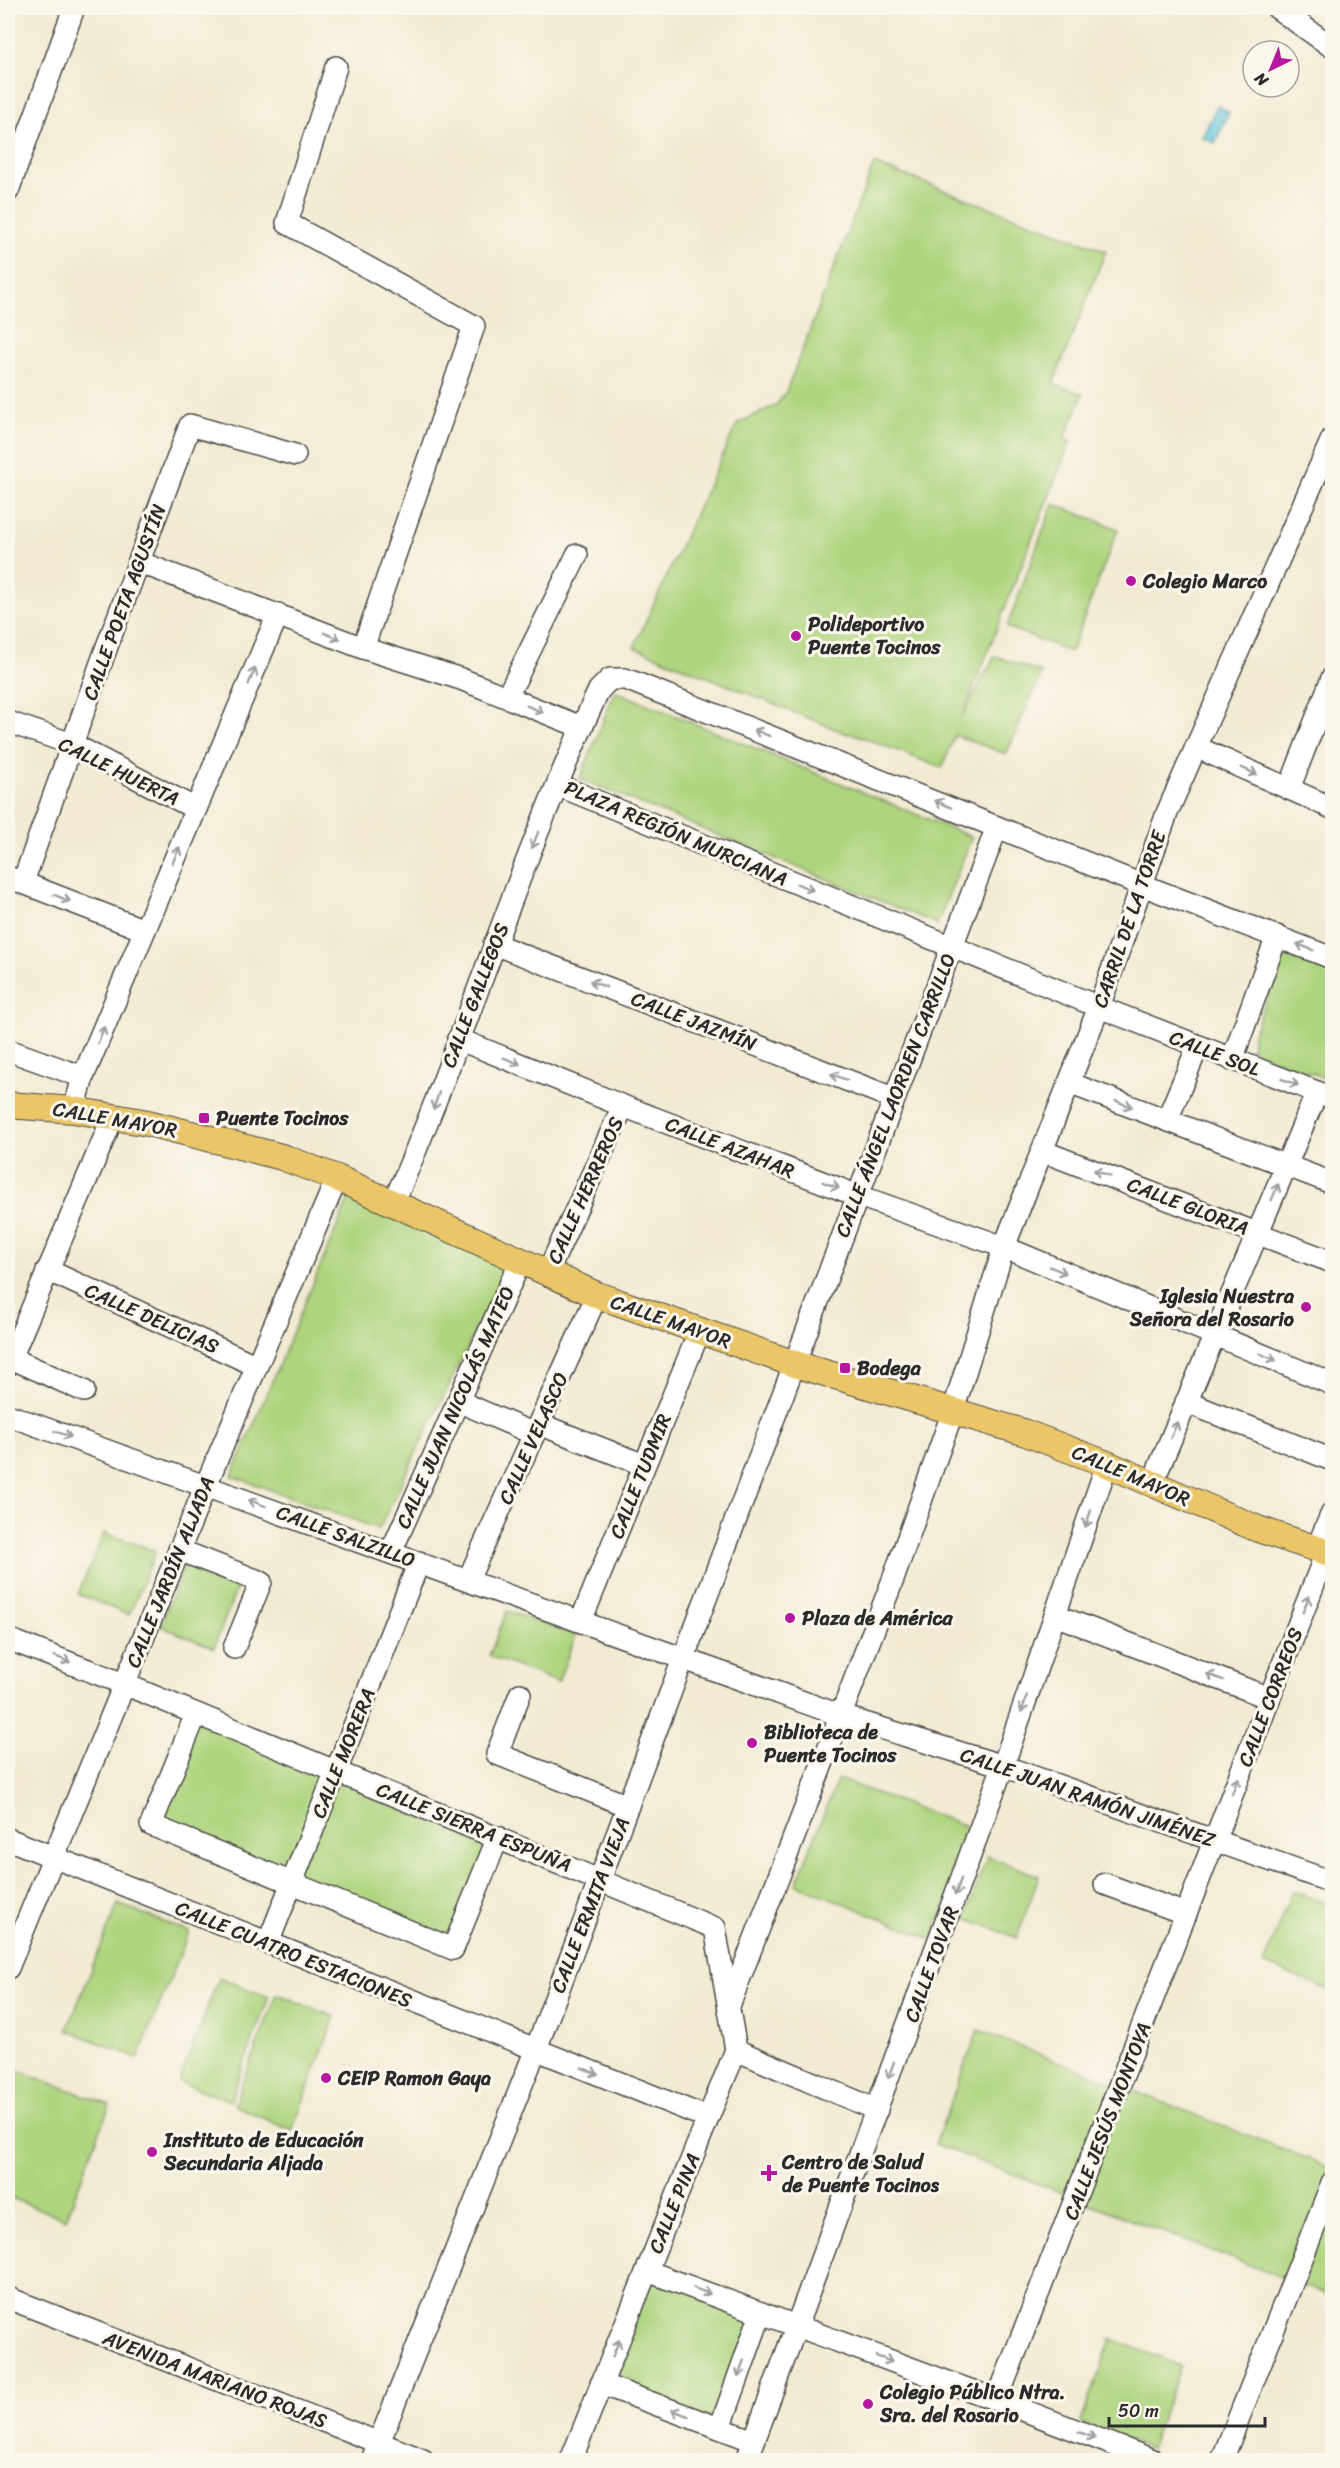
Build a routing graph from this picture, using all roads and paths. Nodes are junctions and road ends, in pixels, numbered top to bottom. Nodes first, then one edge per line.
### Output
1 (74, 8) edge
2 (1277, 8) edge
3 (1332, 47) edge
4 (336, 67) dead end
5 (8, 191) edge
6 (1332, 439) edge
7 (295, 455) dead end
8 (577, 555) dead end
9 (139, 562) junction
10 (278, 614) junction
11 (363, 648) junction
12 (1332, 678) edge
13 (507, 697) junction
14 (8, 722) edge
15 (581, 727) junction
16 (72, 744) junction
17 (1196, 747) junction
18 (557, 785) junction
19 (1289, 789) junction
20 (1332, 808) edge
21 (196, 809) junction
22 (997, 827) junction
23 (15, 880) edge
24 (1142, 885) junction
25 (144, 930) junction
26 (1277, 936) junction
27 (494, 944) junction
28 (952, 946) junction
29 (1332, 958) edge
30 (1099, 1007) junction
31 (458, 1039) junction
32 (1198, 1047) junction
33 (8, 1050) edge
34 (1232, 1060) junction
35 (84, 1077) junction
36 (1069, 1083) junction
37 (1325, 1095) edge
38 (894, 1098) junction
39 (8, 1105) edge
40 (623, 1106) junction
41 (74, 1110) junction
42 (113, 1117) junction
43 (1167, 1120) junction
44 (1042, 1151) junction
45 (1286, 1165) junction
46 (336, 1178) junction
47 (1332, 1183) edge
48 (856, 1195) junction
49 (393, 1204) junction
50 (1258, 1232) junction
51 (1004, 1247) junction
52 (520, 1262) junction
53 (1332, 1262) edge
54 (47, 1270) junction
55 (547, 1274) junction
56 (597, 1296) junction
57 (699, 1332) junction
58 (1215, 1334) junction
59 (9, 1361) edge
60 (795, 1364) junction
61 (257, 1366) junction
62 (1332, 1384) edge
63 (84, 1391) dead end
64 (458, 1401) junction
65 (1186, 1402) junction
66 (953, 1411) junction
67 (8, 1415) edge
68 (537, 1429) junction
69 (1332, 1460) edge
70 (1107, 1464) junction
71 (644, 1465) junction
72 (1152, 1484) junction
73 (206, 1485) junction
74 (1332, 1512) edge
75 (179, 1550) junction
76 (390, 1552) junction
77 (1325, 1552) edge
78 (419, 1562) junction
79 (468, 1580) junction
80 (1055, 1615) junction
81 (581, 1621) junction
82 (8, 1638) edge
83 (234, 1648) dead end
84 (685, 1658) junction
85 (124, 1684) junction
86 (520, 1694) dead end
87 (1269, 1698) junction
88 (196, 1714) junction
89 (843, 1716) junction
90 (1003, 1766) junction
91 (336, 1771) junction
92 (628, 1806) junction
93 (498, 1837) junction
94 (8, 1839) edge
95 (1214, 1840) junction
96 (53, 1858) junction
97 (599, 1878) junction
98 (1332, 1882) edge
99 (291, 1883) junction
100 (1105, 1884) dead end
101 (1186, 1914) junction
102 (267, 1943) junction
103 (8, 1968) edge
104 (729, 2006) junction
105 (536, 2049) junction
106 (736, 2050) junction
107 (877, 2110) junction
108 (708, 2118) junction
109 (1332, 2183) edge
110 (646, 2271) junction
111 (8, 2298) edge
112 (761, 2313) junction
113 (798, 2326) junction
114 (601, 2384) junction
115 (997, 2400) junction
116 (720, 2427) junction
117 (751, 2451) edge
118 (376, 2452) edge
119 (423, 2460) edge
120 (571, 2460) edge
121 (1153, 2460) edge
122 (1222, 2460) edge

1 - 5 street
2 - 3 street
4 - 11 street
6 - 17 street, CARRIL DE LA TORRE
7 - 9 street, CALLE POETA AGUSTÍN
8 - 13 street
9 - 10 street
9 - 16 street, CALLE POETA AGUSTÍN
10 -> 11 street
21 -> 10 street
11 - 13 street
12 - 19 street
13 -> 15 street
14 - 16 street, CALLE HUERTA
15 - 18 street, PLAZA REGIÓN MURCIANA
22 -> 15 street, PLAZA REGIÓN MURCIANA
16 - 21 street, CALLE HUERTA
16 - 23 street, CALLE POETA AGUSTÍN
17 -> 19 street
17 - 24 street, CARRIL DE LA TORRE
18 -> 27 street, CALLE GALLEGOS
18 -> 28 street, PLAZA REGIÓN MURCIANA
19 - 20 street
25 -> 21 street
22 - 24 street, PLAZA REGIÓN MURCIANA
22 - 28 street, CALLE ÁNGEL LAORDEN CARRILLO
23 -> 25 street
24 - 26 street, PLAZA REGIÓN MURCIANA
24 - 30 street, CARRIL DE LA TORRE
35 -> 25 street
29 -> 26 street, PLAZA REGIÓN MURCIANA
26 - 34 street
27 - 31 street, CALLE GALLEGOS
38 -> 27 street, CALLE JAZMÍN
28 - 30 street, PLAZA REGIÓN MURCIANA
28 - 38 street, CALLE ÁNGEL LAORDEN CARRILLO
30 - 32 street, CALLE SOL
30 - 36 street, CARRIL DE LA TORRE
31 -> 40 street, CALLE AZAHAR
31 -> 49 street, CALLE GALLEGOS
32 - 34 street, CALLE SOL
32 - 43 street
33 - 35 street
34 -> 37 street, CALLE SOL
35 - 41 street
36 -> 43 street
36 - 44 street, CARRIL DE LA TORRE
37 - 45 street
38 - 48 street, CALLE ÁNGEL LAORDEN CARRILLO
39 - 41 main road, CALLE MAYOR
40 -> 48 street, CALLE AZAHAR
40 - 55 street, CALLE HERREROS
41 - 42 main road, CALLE MAYOR
42 - 46 main road, CALLE MAYOR
42 - 54 street
43 - 45 street
50 -> 44 street, CALLE GLORIA
44 - 51 street, CARRIL DE LA TORRE
45 - 47 street
50 -> 45 street
46 - 49 main road, CALLE MAYOR
46 - 61 street, CALLE JARDÍN ALJADA
48 - 51 street, CALLE AZAHAR
48 - 60 street, CALLE ÁNGEL LAORDEN CARRILLO
49 - 52 main road, CALLE MAYOR
50 - 53 street, CALLE GLORIA
50 - 58 street
51 -> 58 street, CALLE AZAHAR
51 - 66 street, CARRIL DE LA TORRE
52 - 55 main road, CALLE MAYOR
52 - 64 street, CALLE JUAN NICOLÁS MATEO
54 - 59 street
54 - 61 street, CALLE DELICIAS
55 - 56 main road, CALLE MAYOR
56 - 57 main road, CALLE MAYOR
56 - 68 street, CALLE VELASCO
57 - 60 main road, CALLE MAYOR
57 - 71 street, CALLE TUDMIR
58 -> 62 street, CALLE AZAHAR
58 - 65 street
59 - 63 street
60 - 66 main road, CALLE MAYOR
60 - 84 street, CALLE ERMITA VIEJA
61 - 73 street, CALLE JARDÍN ALJADA
64 - 68 street
64 - 76 street, CALLE JUAN NICOLÁS MATEO
65 - 69 street
72 -> 65 street
66 - 70 main road, CALLE MAYOR
66 - 89 street, CARRIL DE LA TORRE
67 -> 73 street, CALLE SALZILLO
68 - 71 street
68 - 79 street, CALLE VELASCO
70 - 72 main road, CALLE MAYOR
70 -> 80 street, CALLE TOVAR
71 - 81 street, CALLE TUDMIR
72 - 77 main road, CALLE MAYOR
73 - 75 street, CALLE JARDÍN ALJADA
76 -> 73 street, CALLE SALZILLO
74 - 77 street, CALLE CORREOS
75 - 83 street
75 - 85 street, CALLE JARDÍN ALJADA
76 - 78 street, CALLE SALZILLO
87 -> 77 street, CALLE CORREOS
78 - 79 street, CALLE SALZILLO
78 - 91 street, CALLE MORERA
79 - 81 street, CALLE SALZILLO
87 -> 80 street
80 -> 90 street, CALLE TOVAR
81 - 84 street, CALLE SALZILLO
82 -> 85 street, CALLE SIERRA ESPUÑA
84 - 89 street
84 - 92 street, CALLE ERMITA VIEJA
85 - 88 street, CALLE SIERRA ESPUÑA
85 - 96 street, CALLE JARDÍN ALJADA
86 - 92 street
95 -> 87 street, CALLE CORREOS
88 - 91 street, CALLE SIERRA ESPUÑA
88 - 99 street
89 - 90 street, CALLE JUAN RAMÓN JIMÉNEZ
89 - 104 street, CARRIL DE LA TORRE
90 - 95 street, CALLE JUAN RAMÓN JIMÉNEZ
90 -> 107 street, CALLE TOVAR
91 - 93 street, CALLE SIERRA ESPUÑA
91 - 99 street, CALLE MORERA
92 - 97 street, CALLE ERMITA VIEJA
93 - 97 street, CALLE SIERRA ESPUÑA
93 - 99 street
94 - 96 street, CALLE CUATRO ESTACIONES
95 - 98 street, CALLE JUAN RAMÓN JIMÉNEZ
95 - 101 street, CALLE JESÚS MONTOYA
96 - 102 street, CALLE CUATRO ESTACIONES
96 - 103 street, CALLE JARDÍN ALJADA
97 - 104 street, CALLE SIERRA ESPUÑA
97 - 105 street, CALLE ERMITA VIEJA
99 - 102 street, CALLE MORERA
100 - 101 street
101 - 115 street, CALLE JESÚS MONTOYA
102 - 105 street, CALLE CUATRO ESTACIONES
104 - 106 street, CALLE SIERRA ESPUÑA
105 -> 108 street
105 - 118 street, CALLE ERMITA VIEJA
106 - 107 street
106 - 108 street, CALLE PINA
107 - 113 street, CALLE TOVAR
108 - 110 street, CALLE PINA
109 - 122 street
110 -> 112 street
114 -> 110 street, CALLE PINA
111 - 118 street, AVENIDA MARIANO ROJAS
112 - 113 street
112 -> 116 street
113 -> 115 street
113 - 117 street, CALLE TOVAR
116 -> 114 street
114 - 120 street, CALLE PINA
115 -> 121 street
116 - 117 street
118 - 119 street, AVENIDA MARIANO ROJAS

